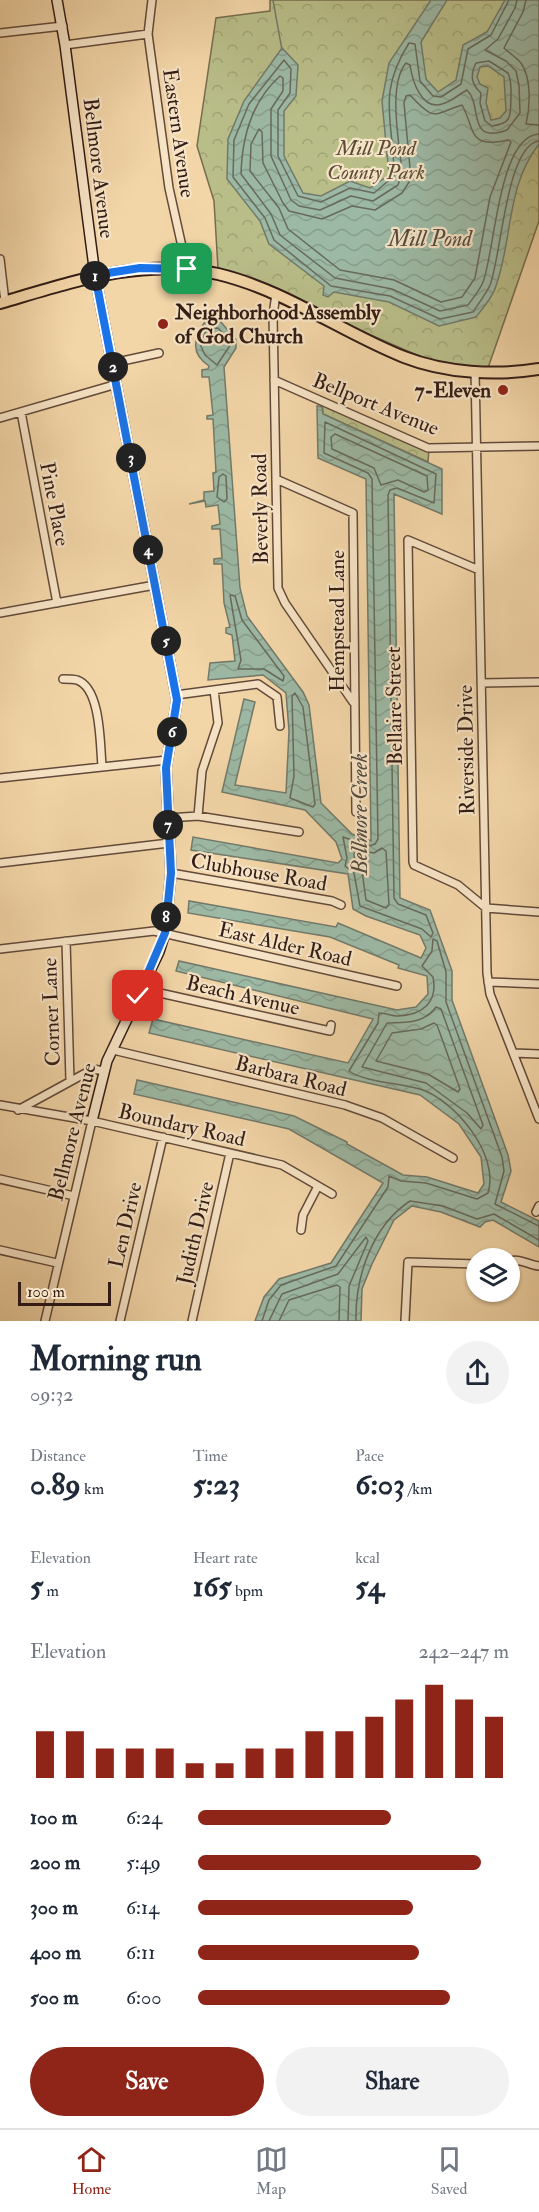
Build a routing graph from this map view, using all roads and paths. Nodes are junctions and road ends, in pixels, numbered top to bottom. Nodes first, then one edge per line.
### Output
1 (57, 0) edge
2 (152, 0) edge
3 (63, 26) junction
4 (0, 33) edge
5 (148, 34) junction
6 (65, 45) junction
7 (0, 259) edge
8 (187, 269) junction
9 (95, 275) junction
10 (276, 294) junction
11 (3, 302) edge
12 (159, 353) dead end
13 (112, 363) junction
14 (539, 369) edge
15 (475, 371) junction
16 (274, 380) junction
17 (117, 384) junction
18 (21, 412) junction
19 (0, 418) edge
20 (539, 446) edge
21 (476, 448) junction
22 (276, 479) junction
23 (479, 570) junction
24 (155, 585) junction
25 (57, 603) junction
26 (0, 613) edge
27 (63, 679) dead end
28 (539, 682) edge
29 (481, 683) junction
30 (214, 690) junction
31 (176, 695) junction
32 (353, 702) junction
33 (280, 726) dead end
34 (167, 760) junction
35 (102, 766) junction
36 (0, 778) edge
37 (356, 812) dead end
38 (198, 816) junction
39 (168, 818) junction
40 (299, 832) dead end
41 (169, 843) junction
42 (0, 863) edge
43 (171, 873) junction
44 (341, 905) dead end
45 (486, 908) junction
46 (539, 912) edge
47 (165, 933) junction
48 (66, 941) junction
49 (0, 949) edge
50 (488, 982) junction
51 (539, 984) edge
52 (397, 986) dead end
53 (142, 989) junction
54 (331, 1025) dead end
55 (112, 1050) junction
56 (514, 1053) junction
57 (539, 1054) edge
58 (104, 1071) junction
59 (70, 1082) junction
60 (0, 1105) edge
61 (18, 1110) junction
62 (539, 1119) edge
63 (92, 1121) junction
64 (163, 1137) junction
65 (230, 1153) junction
66 (453, 1158) dead end
67 (0, 1179) edge
68 (318, 1186) junction
69 (332, 1194) dead end
70 (74, 1196) junction
71 (301, 1230) dead end
72 (0, 1250) edge
73 (520, 1260) edge
74 (57, 1263) junction
75 (466, 1264) edge
76 (539, 1266) edge
77 (45, 1321) edge
78 (120, 1321) edge
79 (192, 1321) edge
80 (405, 1321) edge

1 - 3 street, Bellmore Avenue
2 - 5 street, Eastern Avenue
3 - 4 street
3 - 6 street, Bellmore Avenue
5 - 6 street
5 - 8 street, Eastern Avenue
6 - 9 street, Bellmore Avenue
7 - 11 street
8 - 9 main road
8 - 10 main road
9 - 11 main road
9 - 13 street, Bellmore Avenue
10 - 15 main road
10 - 16 street, Beverly Road
12 - 13 street
13 - 17 street, Bellmore Avenue
14 - 15 main road
15 - 21 street, Riverside Drive
16 - 21 street, Bellport Avenue
16 - 22 street, Beverly Road
17 - 18 street
17 - 24 street, Bellmore Avenue
18 - 19 street
18 - 25 street, Pine Place
20 - 21 street, Bellport Avenue
21 - 23 street, Riverside Drive
22 - 32 street, Beverly Road
22 - 32 street, Hempstead Lane
23 - 29 street, Riverside Drive
23 - 45 street, Bellaire Street
24 - 25 street
24 - 31 street, Bellmore Avenue
25 - 26 street
27 - 35 street
28 - 29 street
29 - 45 street, Riverside Drive
30 - 31 street
30 - 33 street
30 - 38 street
31 - 34 street, Bellmore Avenue
32 - 37 street, Hempstead Lane
34 - 35 street
34 - 39 street, Bellmore Avenue
35 - 36 street
38 - 39 street
38 - 40 street
39 - 41 street, Bellmore Avenue
41 - 42 street
41 - 43 street, Bellmore Avenue
43 - 44 street, Clubhouse Road
43 - 47 street, Bellmore Avenue
45 - 46 street
45 - 50 street, Riverside Drive
47 - 48 street, East Alder Road
47 - 52 street, East Alder Road
47 - 53 street, Bellmore Avenue
48 - 49 street, East Alder Road
48 - 59 street, Corner Lane
50 - 51 street
50 - 56 street, Riverside Drive
53 - 54 street, Beach Avenue
53 - 55 street, Bellmore Avenue
55 - 58 street, Bellmore Avenue
55 - 66 street, Barbara Road
56 - 57 street
56 - 62 street, Riverside Drive
58 - 59 street
58 - 63 street, Bellmore Avenue
59 - 61 street
60 - 61 street, Boundary Road
61 - 63 street, Boundary Road
63 - 64 street, Boundary Road
63 - 70 street, Bellmore Avenue
64 - 65 street, Boundary Road
64 - 78 street, Len Drive
65 - 68 street, Boundary Road
65 - 79 street, Judith Drive
67 - 70 street
68 - 69 street, Boundary Road
68 - 71 street
70 - 74 street, Bellmore Avenue
72 - 74 street
73 - 76 street
74 - 77 street, Bellmore Avenue
75 - 80 street

